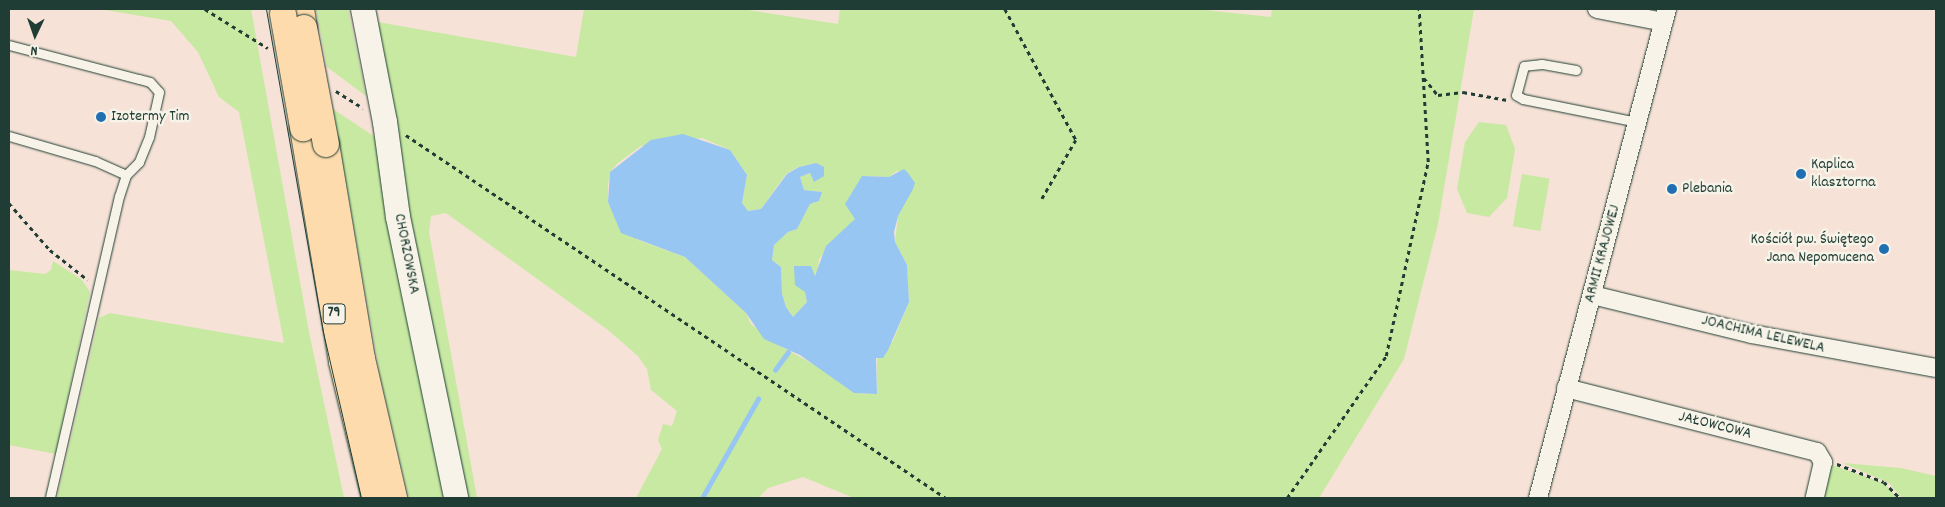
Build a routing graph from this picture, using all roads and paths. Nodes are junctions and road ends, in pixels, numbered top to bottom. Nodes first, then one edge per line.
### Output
1 (205, 9) edge
2 (363, 9) edge
3 (1005, 9) edge
4 (1419, 9) edge
5 (1597, 9) edge
6 (293, 15) edge
7 (1666, 15) edge
8 (252, 38) dead end
9 (9, 45) edge
10 (1576, 70) dead end
11 (1423, 77) junction
12 (336, 91) dead end
13 (1438, 95) dead end
14 (385, 122) junction
15 (1637, 122) junction
16 (9, 136) edge
17 (126, 174) junction
18 (1042, 199) dead end
19 (9, 203) edge
20 (98, 294) junction
21 (1592, 295) junction
22 (1936, 368) edge
23 (1566, 388) junction
24 (1821, 459) junction
25 (50, 498) edge
26 (375, 498) edge
27 (394, 498) edge
28 (456, 498) edge
29 (946, 498) edge
30 (1287, 498) edge
31 (1538, 498) edge
32 (1816, 498) edge
33 (1900, 498) edge

1 - 8 path
2 - 14 street, CHORZOWSKA
3 - 18 path
4 - 11 path
5 - 7 street
6 - 26 main road, 79, bridge
6 - 27 main road, 79, bridge
7 - 15 street, ARMII KRAJOWEJ
9 - 17 lane
10 - 15 lane
11 - 13 path
11 - 30 path
12 - 14 path
14 - 28 street, CHORZOWSKA
14 - 29 path
15 - 21 street, ARMII KRAJOWEJ
16 - 17 lane
17 - 20 lane
19 - 20 path
20 - 25 lane
21 - 22 street, JOACHIMA LELEWELA
21 - 23 street, ARMII KRAJOWEJ
23 - 24 street, JAŁOWCOWA
23 - 31 street, ARMII KRAJOWEJ
24 - 32 street
24 - 33 path

